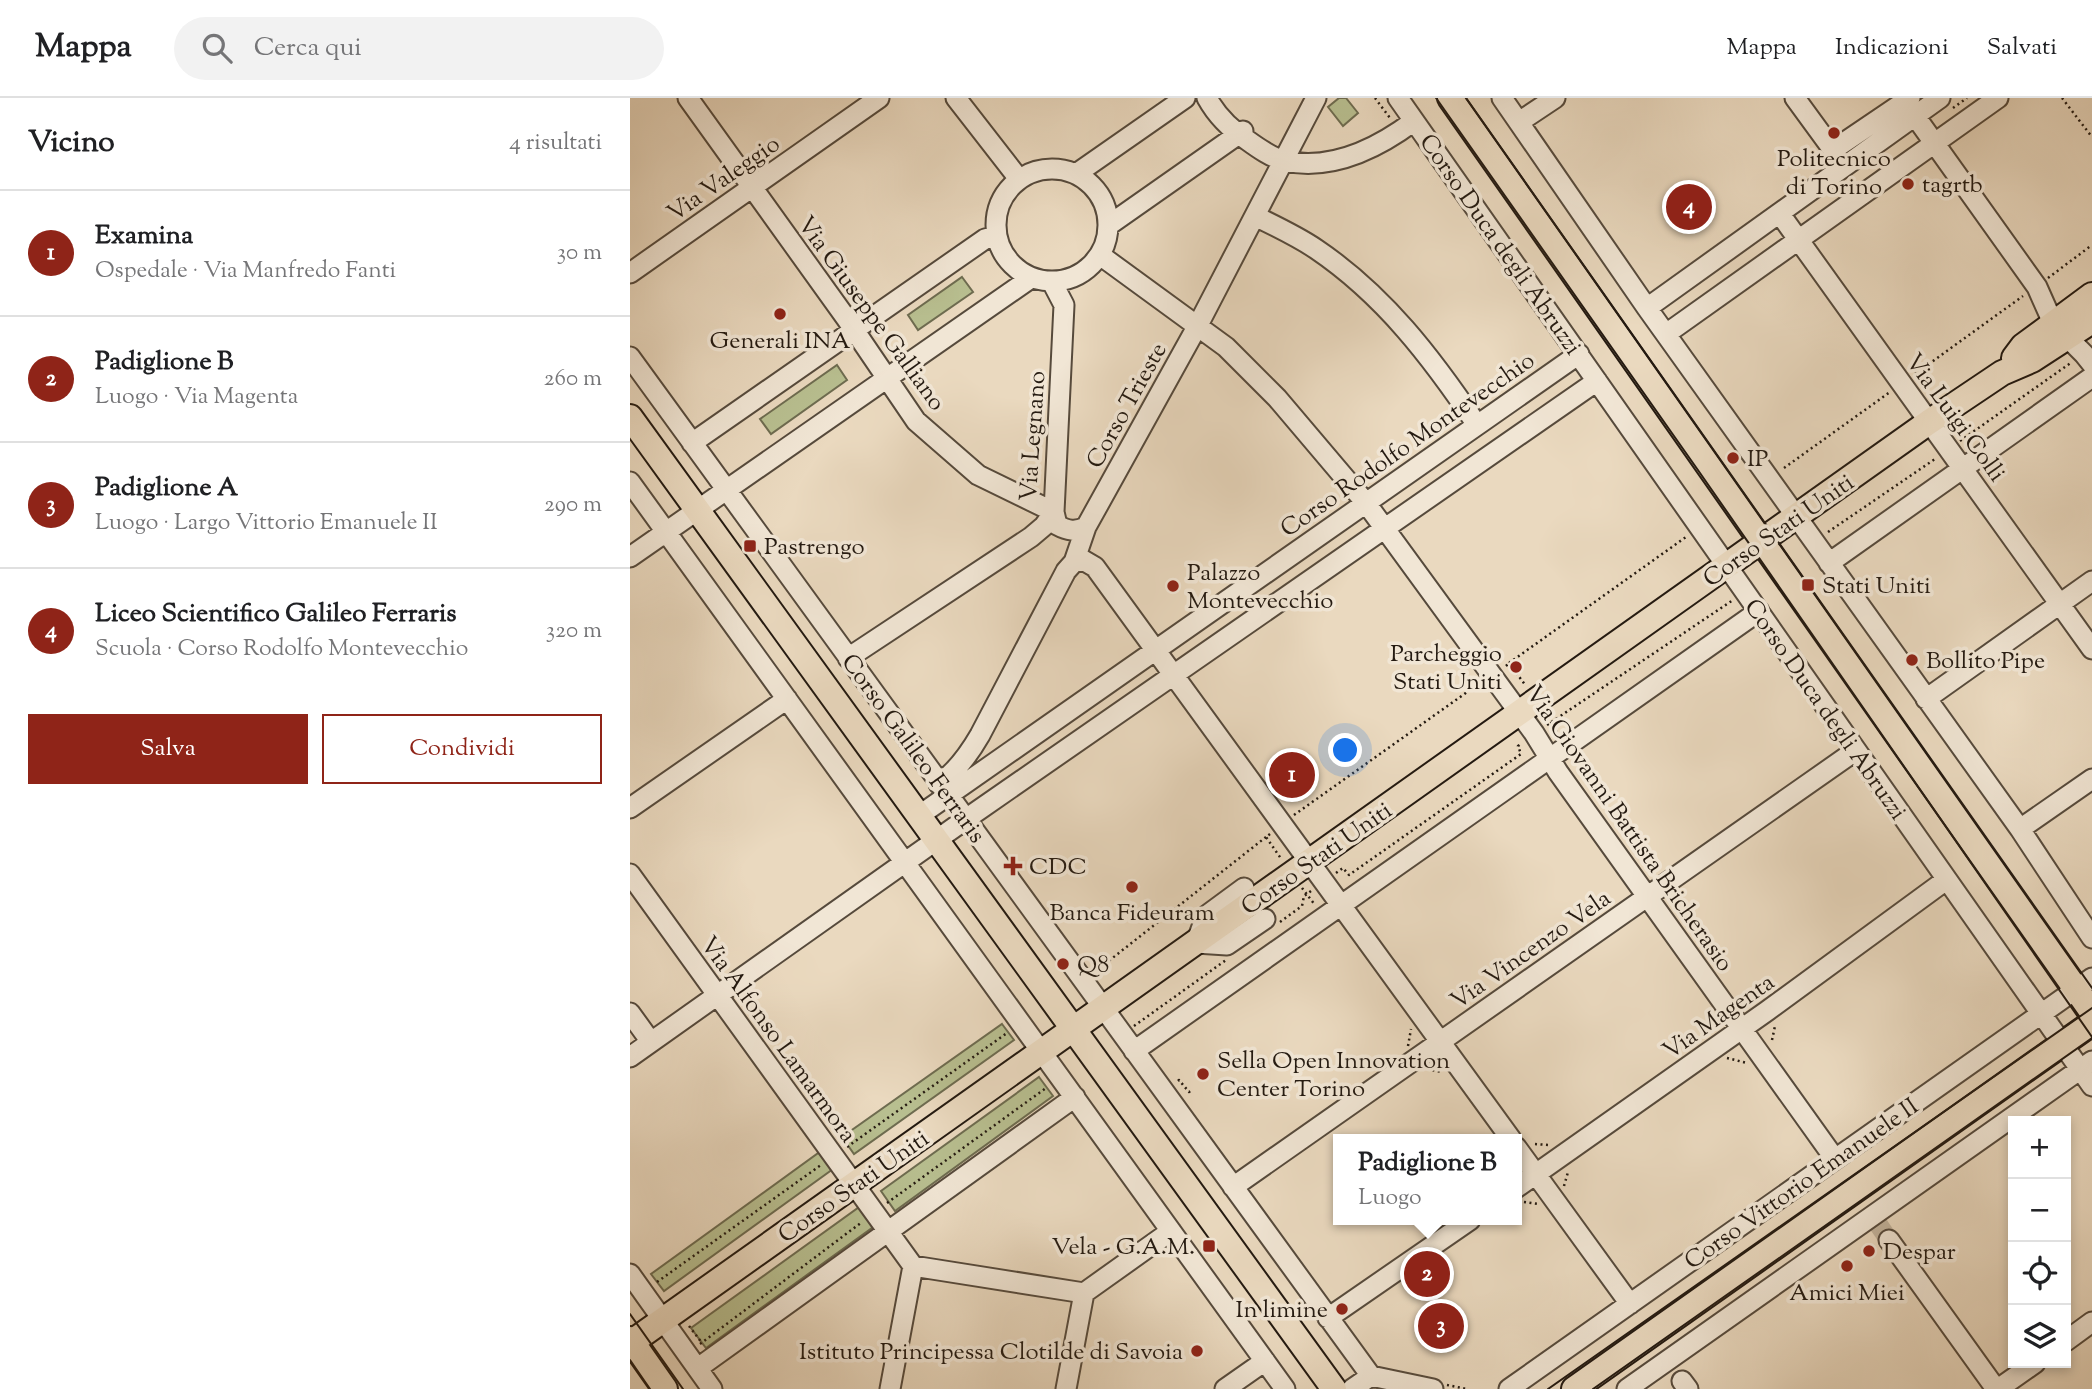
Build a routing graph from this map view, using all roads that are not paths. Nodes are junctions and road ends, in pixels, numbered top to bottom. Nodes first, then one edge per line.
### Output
1 (688, 98) edge
2 (879, 98) edge
3 (956, 98) edge
4 (1185, 98) edge
5 (1207, 98) edge
6 (1316, 98) edge
7 (1398, 98) edge
8 (1450, 98) edge
9 (1502, 98) edge
10 (1555, 98) edge
11 (1795, 98) edge
12 (1940, 98) edge
13 (1998, 98) edge
14 (1912, 107) edge
15 (1414, 121) junction
16 (1519, 122) junction
17 (1241, 133) junction
18 (1934, 144) junction
19 (1283, 160) junction
20 (1076, 174) junction
21 (1019, 179) junction
22 (752, 187) junction
23 (1780, 214) junction
24 (1255, 216) junction
25 (1109, 225) junction
26 (996, 236) junction
27 (1799, 239) junction
28 (1100, 255) junction
29 (630, 273) edge
30 (1031, 278) junction
31 (1052, 282) junction
32 (2092, 295) edge
33 (1647, 308) junction
34 (2092, 321) edge
35 (850, 325) junction
36 (1198, 325) junction
37 (2059, 330) junction
38 (1666, 334) junction
39 (1578, 354) junction
40 (630, 357) edge
41 (2092, 364) edge
42 (2092, 377) edge
43 (887, 378) junction
44 (1597, 380) junction
45 (630, 416) edge
46 (1929, 422) junction
47 (1477, 425) junction
48 (692, 443) junction
49 (1963, 469) junction
50 (630, 482) edge
51 (726, 489) junction
52 (1366, 503) junction
53 (697, 509) junction
54 (1054, 512) junction
55 (1796, 517) junction
56 (1086, 527) junction
57 (1385, 527) junction
58 (666, 531) junction
59 (1762, 541) junction
60 (630, 557) edge
61 (1074, 562) junction
62 (1829, 563) junction
63 (1727, 565) junction
64 (1095, 567) junction
65 (2092, 582) edge
66 (2060, 604) junction
67 (1759, 611) junction
68 (2092, 649) edge
69 (1155, 650) junction
70 (848, 658) junction
71 (1172, 675) junction
72 (787, 699) junction
73 (1926, 699) junction
74 (1528, 707) junction
75 (980, 735) junction
76 (1855, 751) junction
77 (1007, 754) junction
78 (1549, 759) junction
79 (2092, 779) edge
80 (943, 790) junction
81 (630, 808) edge
82 (920, 815) junction
83 (966, 819) junction
84 (2020, 829) junction
85 (938, 840) junction
86 (905, 864) junction
87 (1317, 872) junction
88 (630, 874) edge
89 (1946, 880) junction
90 (1244, 888) dead end
91 (1647, 897) junction
92 (1341, 905) junction
93 (1272, 920) road end
94 (2092, 938) edge
95 (1196, 943) junction
96 (2084, 984) edge
97 (717, 995) junction
98 (1103, 1009) junction
99 (2092, 1012) edge
100 (630, 1013) edge
101 (2041, 1014) junction
102 (2092, 1023) edge
103 (1743, 1028) junction
104 (1075, 1029) junction
105 (1440, 1041) junction
106 (651, 1042) junction
107 (2062, 1044) junction
108 (1134, 1051) junction
109 (1042, 1052) junction
110 (630, 1057) edge
111 (2086, 1065) edge
112 (2092, 1086) edge
113 (1075, 1097) junction
114 (1507, 1134) edge
115 (1522, 1156) edge
116 (1835, 1159) junction
117 (1535, 1174) junction
118 (1522, 1184) edge
119 (855, 1185) junction
120 (1233, 1187) junction
121 (1462, 1225) edge
122 (1880, 1227) junction
123 (1171, 1231) junction
124 (889, 1233) junction
125 (913, 1266) junction
126 (630, 1274) edge
127 (1084, 1293) junction
128 (1630, 1304) junction
129 (1328, 1318) junction
130 (664, 1320) junction
131 (2092, 1322) edge
132 (2071, 1337) edge
133 (631, 1342) edge
134 (1265, 1361) junction
135 (698, 1368) junction
136 (2028, 1368) edge
137 (1678, 1375) edge
138 (1371, 1376) junction
139 (665, 1389) edge
140 (712, 1389) edge
141 (890, 1389) edge
142 (1066, 1389) edge
143 (1225, 1389) edge
144 (1285, 1389) edge
145 (1334, 1389) edge
146 (1352, 1389) edge
147 (1433, 1389) edge
148 (1509, 1389) edge
149 (1574, 1389) edge
150 (1627, 1389) edge
151 (1997, 1389) edge

1 - 22 street, Via Giuseppe Galliano
2 - 22 street, Via Valeggio
3 - 21 street
4 - 20 street
5 - 17 street
6 - 19 street, Corso Trieste
7 - 15 street, Corso Duca degli Abruzzi
8 - 59 main road, Corso Duca degli Abruzzi
9 - 16 street
10 - 16 street
11 - 14 street
12 - 14 street
13 - 18 street
14 - 18 street
14 - 23 street
15 - 19 street
15 - 39 street, Corso Duca degli Abruzzi
16 - 33 street
17 - 19 street
17 - 25 street
18 - 27 street
18 - 37 street
19 - 24 street, Corso Trieste
20 - 21 street
20 - 25 street
21 - 26 street
22 - 29 street, Via Valeggio
22 - 35 street, Via Giuseppe Galliano
23 - 27 street, Via Luigi Colli
23 - 33 street
24 - 36 street, Corso Trieste
24 - 47 street
25 - 28 street
26 - 30 street
26 - 35 street
27 - 38 street
27 - 46 street, Via Luigi Colli
28 - 31 street
28 - 36 street, Via Giovanni Battista Bricherasio
30 - 31 street
30 - 43 street
31 - 54 street, Via Legnano
32 - 37 main road, Corso Stati Uniti
33 - 38 street
34 - 37 main road, Corso Stati Uniti
35 - 43 street, Via Giuseppe Galliano
35 - 48 street
36 - 52 street, Via Giovanni Battista Bricherasio
36 - 56 street, Corso Trieste
37 - 41 street
37 - 46 main road, Corso Stati Uniti
38 - 55 street
39 - 44 street, Corso Duca degli Abruzzi
39 - 47 street, Corso Rodolfo Montevecchio
40 - 48 street, Corso Galileo Ferraris
42 - 49 street
43 - 51 street
43 - 54 street, Via Giuseppe Galliano
44 - 57 street
44 - 63 street, Corso Duca degli Abruzzi
45 - 53 main road, Corso Galileo Ferraris
46 - 49 street, Via Luigi Colli
46 - 55 main road, Corso Stati Uniti
47 - 52 street, Corso Rodolfo Montevecchio
48 - 51 street, Corso Galileo Ferraris
49 - 62 street
49 - 66 street, Via Luigi Colli
50 - 58 street
51 - 53 street
51 - 70 street, Corso Galileo Ferraris
52 - 57 street, Via Giovanni Battista Bricherasio
52 - 69 street, Corso Rodolfo Montevecchio
53 - 58 street
53 - 82 main road, Corso Galileo Ferraris
54 - 56 street, Via Giuseppe Galliano
54 - 70 street, Via Legnano
55 - 59 main road, Corso Stati Uniti
55 - 62 street
56 - 61 street, Corso Trieste
56 - 64 street
57 - 71 street
57 - 74 street, Via Giovanni Battista Bricherasio
58 - 60 street
58 - 72 street
59 - 63 main road, Corso Stati Uniti
59 - 96 main road, Corso Duca degli Abruzzi
61 - 64 street
61 - 75 street, Corso Trieste
62 - 73 street
63 - 67 street, Corso Duca degli Abruzzi
63 - 74 main road, Corso Stati Uniti
64 - 69 street
65 - 66 street
66 - 68 street, Via Luigi Colli
66 - 73 street
67 - 76 street, Corso Duca degli Abruzzi
67 - 78 street
69 - 71 street
69 - 77 street, Corso Rodolfo Montevecchio
70 - 80 street, Corso Galileo Ferraris
71 - 83 street
71 - 87 street
72 - 81 street
72 - 86 street
73 - 84 street
74 - 78 street, Via Giovanni Battista Bricherasio
74 - 87 main road, Corso Stati Uniti
75 - 77 street
75 - 80 street, Corso Trieste
76 - 89 street, Corso Duca degli Abruzzi
76 - 91 street, Via Vincenzo Vela
77 - 80 street, Corso Rodolfo Montevecchio
78 - 91 street, Via Giovanni Battista Bricherasio
78 - 92 street
79 - 84 street
80 - 82 street, Corso Rodolfo Montevecchio
80 - 83 street, Corso Galileo Ferraris
82 - 85 main road, Corso Galileo Ferraris
83 - 85 street
83 - 98 street, Corso Galileo Ferraris
84 - 94 street
85 - 86 street
85 - 104 main road, Corso Galileo Ferraris
86 - 97 street
86 - 109 street
87 - 92 street
87 - 95 main road, Corso Stati Uniti
88 - 97 street, Via Alfonso Lamarmora
89 - 101 street, Corso Duca degli Abruzzi
89 - 103 street, Via Magenta
90 - 95 street
91 - 103 street, Via Giovanni Battista Bricherasio
91 - 105 street, Via Vincenzo Vela
92 - 105 street
92 - 108 street
93 - 95 street
95 - 98 main road, Corso Stati Uniti
96 - 99 main road, Corso Duca degli Abruzzi
96 - 101 street, Corso Vittorio Emanuele II
97 - 106 street
97 - 119 street, Via Alfonso Lamarmora
98 - 104 main road, Corso Stati Uniti
98 - 108 street, Corso Galileo Ferraris
100 - 106 street
101 - 107 street, Corso Duca degli Abruzzi
101 - 116 street, Corso Vittorio Emanuele II
102 - 107 main road, Corso Vittorio Emanuele II
103 - 116 street, Via Giovanni Battista Bricherasio
103 - 117 street, Via Magenta
104 - 109 main road, Corso Stati Uniti
104 - 145 main road, Corso Galileo Ferraris
105 - 114 street
105 - 120 street, Via Vincenzo Vela
106 - 110 street
107 - 111 street, Corso Duca degli Abruzzi
107 - 149 main road, Corso Vittorio Emanuele II
108 - 120 street, Corso Galileo Ferraris
109 - 113 street
109 - 119 main road, Corso Stati Uniti
111 - 112 street, Corso Duca degli Abruzzi
111 - 122 street
113 - 123 street
113 - 124 street
115 - 117 street
116 - 128 street, Corso Vittorio Emanuele II
117 - 118 street, Via Magenta
117 - 128 street
119 - 124 street, Via Alfonso Lamarmora
119 - 130 main road, Corso Stati Uniti
120 - 129 street, Corso Galileo Ferraris
121 - 129 street
122 - 137 street
122 - 151 street
123 - 127 street
123 - 134 street
124 - 125 street, Via Alfonso Lamarmora
124 - 135 street
125 - 127 street
125 - 141 street
126 - 130 street
127 - 142 street
128 - 148 street, Corso Vittorio Emanuele II
129 - 138 street, Corso Galileo Ferraris
130 - 133 main road, Corso Stati Uniti
130 - 135 street
131 - 132 street
133 - 139 main road
134 - 143 street
134 - 144 street
135 - 140 street
136 - 151 street
137 - 150 street
138 - 146 street
138 - 147 street

